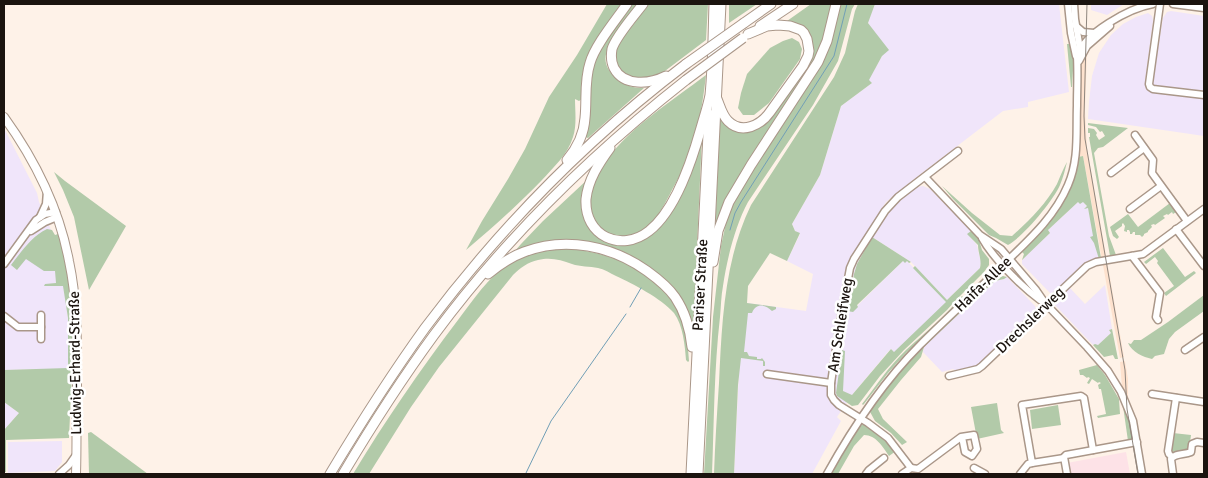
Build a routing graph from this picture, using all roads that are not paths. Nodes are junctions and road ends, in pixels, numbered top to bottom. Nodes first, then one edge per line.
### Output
1 (627, 4) edge
2 (643, 4) edge
3 (714, 4) edge
4 (721, 4) edge
5 (771, 4) edge
6 (793, 4) edge
7 (836, 4) edge
8 (1068, 4) edge
9 (1074, 4) edge
10 (1153, 4) edge
11 (1160, 4) edge
12 (1173, 4) edge
13 (1204, 8) edge
14 (1118, 18) junction
15 (1076, 26) junction
16 (1094, 33) junction
17 (1071, 35) junction
18 (746, 36) junction
19 (1091, 42) junction
20 (1081, 45) junction
21 (1078, 58) junction
22 (676, 72) junction
23 (713, 95) junction
24 (1204, 95) edge
25 (4, 117) edge
26 (622, 132) junction
27 (1135, 135) dead end
28 (1144, 148) junction
29 (958, 150) dead end
30 (1111, 173) dead end
31 (925, 177) junction
32 (1161, 186) junction
33 (47, 189) junction
34 (533, 201) junction
35 (1130, 209) dead end
36 (1204, 209) edge
37 (56, 215) junction
38 (40, 216) junction
39 (1187, 221) junction
40 (1176, 229) junction
41 (980, 235) junction
42 (24, 237) junction
43 (1132, 256) junction
44 (1009, 259) junction
45 (4, 264) edge
46 (1003, 265) junction
47 (1204, 266) edge
48 (707, 286) junction
49 (468, 293) junction
50 (1046, 304) junction
51 (40, 315) dead end
52 (4, 316) edge
53 (1158, 320) dead end
54 (41, 327) junction
55 (1204, 337) edge
56 (41, 339) dead end
57 (1185, 350) dead end
58 (696, 374) junction
59 (767, 374) dead end
60 (949, 376) dead end
61 (831, 383) junction
62 (1152, 394) dead end
63 (1176, 398) junction
64 (1204, 402) edge
65 (860, 418) junction
66 (962, 437) dead end
67 (1137, 442) junction
68 (1204, 443) edge
69 (1093, 450) junction
70 (76, 455) junction
71 (1172, 457) junction
72 (884, 458) dead end
73 (1064, 458) junction
74 (1032, 463) junction
75 (911, 468) junction
76 (974, 468) dead end
77 (698, 471) edge
78 (869, 473) edge
79 (59, 474) edge
80 (76, 474) edge
81 (330, 474) edge
82 (343, 474) edge
83 (691, 474) edge
84 (827, 474) edge
85 (902, 474) edge
86 (985, 474) edge
87 (1020, 474) edge
88 (1067, 474) edge
89 (1142, 474) edge
90 (1173, 474) edge

1 - 34 highway
2 - 22 highway
3 - 23 highway
4 - 23 highway
5 - 22 highway, bridge
6 - 18 highway
7 - 48 highway
8 - 17 street
9 - 15 street
10 - 14 street, Haifa-Allee
11 - 24 street
12 - 13 street
14 - 16 street, Haifa-Allee
14 - 19 street, Haifa-Allee
15 - 16 street
15 - 20 street
16 - 20 street, Haifa-Allee
17 - 20 street
17 - 21 street
18 - 23 highway
18 - 26 highway, bridge
19 - 20 street
19 - 21 street, Haifa-Allee
20 - 21 street
21 - 44 street, Haifa-Allee
22 - 34 highway
23 - 26 highway
23 - 48 highway
23 - 58 highway, Pariser Straße
25 - 33 main road, Ludwig-Erhard-Straße
26 - 49 highway
27 - 28 street
28 - 30 street
28 - 32 street
29 - 31 street, Am Schleifweg
31 - 41 street
31 - 61 street, Am Schleifweg
32 - 35 street
32 - 39 street
33 - 37 main road, Ludwig-Erhard-Straße
33 - 38 street
34 - 81 highway
36 - 39 street, Drechslerweg
37 - 38 street
37 - 42 street
37 - 70 main road, Ludwig-Erhard-Straße
38 - 42 street
39 - 40 street, Drechslerweg
40 - 43 street, Drechslerweg
40 - 47 street
41 - 44 street
41 - 46 street
42 - 45 street
43 - 50 street, Drechslerweg
43 - 53 street
44 - 46 street, Haifa-Allee
44 - 50 street
46 - 50 street
46 - 65 street, Haifa-Allee
48 - 77 highway, Pariser Straße
49 - 58 highway
49 - 82 highway
50 - 60 street, Drechslerweg
50 - 67 street
51 - 54 street
52 - 54 street
54 - 56 street
55 - 57 street
58 - 83 highway, Pariser Straße
59 - 61 street, Am Schleifweg
61 - 65 street, Am Schleifweg
62 - 63 street
63 - 64 street
63 - 71 street
65 - 75 street, Am Schleifweg
65 - 84 street, Haifa-Allee
66 - 75 street
67 - 69 street
67 - 89 street
68 - 71 street
69 - 73 street
69 - 74 street
70 - 79 street
70 - 80 main road, Ludwig-Erhard-Straße
71 - 90 street
72 - 78 street
73 - 74 street
73 - 88 street
74 - 87 street
75 - 85 street
76 - 86 street

